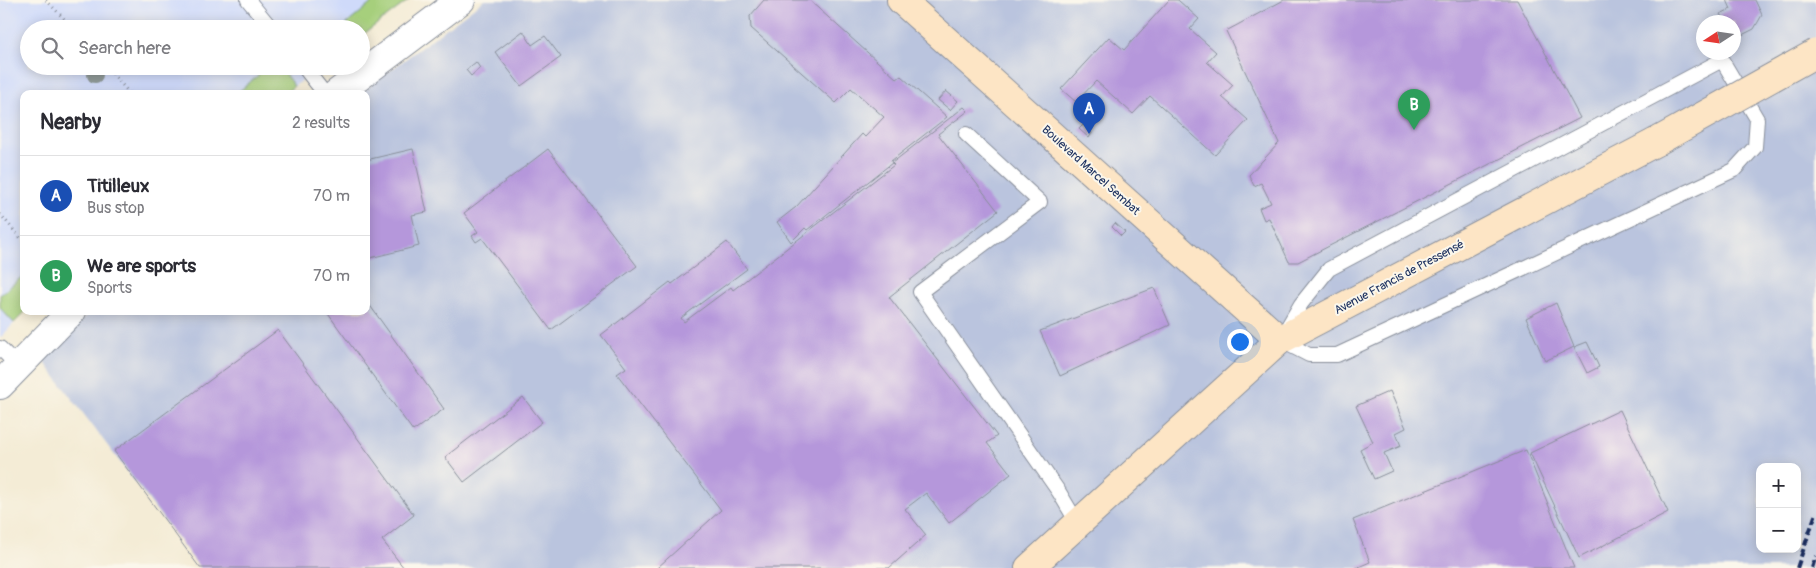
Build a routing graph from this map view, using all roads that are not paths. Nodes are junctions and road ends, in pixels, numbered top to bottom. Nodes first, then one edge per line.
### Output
1 (248, 0) edge
2 (461, 0) edge
3 (901, 0) edge
4 (265, 20) edge
5 (1816, 53) edge
6 (370, 68) edge
7 (310, 75) edge
8 (361, 75) edge
9 (322, 90) edge
10 (341, 90) edge
11 (966, 134) dead end
12 (66, 315) edge
13 (1280, 340) junction
14 (9, 356) edge
15 (0, 385) edge
16 (1078, 524) junction
17 (1029, 568) edge

1 - 4 lane
2 - 6 street
3 - 13 street, Boulevard Marcel Sembat
5 - 13 street, Avenue Francis de Pressensé, bridge
7 - 9 lane
8 - 10 street
11 - 16 lane
12 - 14 street
13 - 13 lane
13 - 16 street, Avenue Francis de Pressensé
14 - 15 street
16 - 17 street, Avenue Francis de Pressensé

